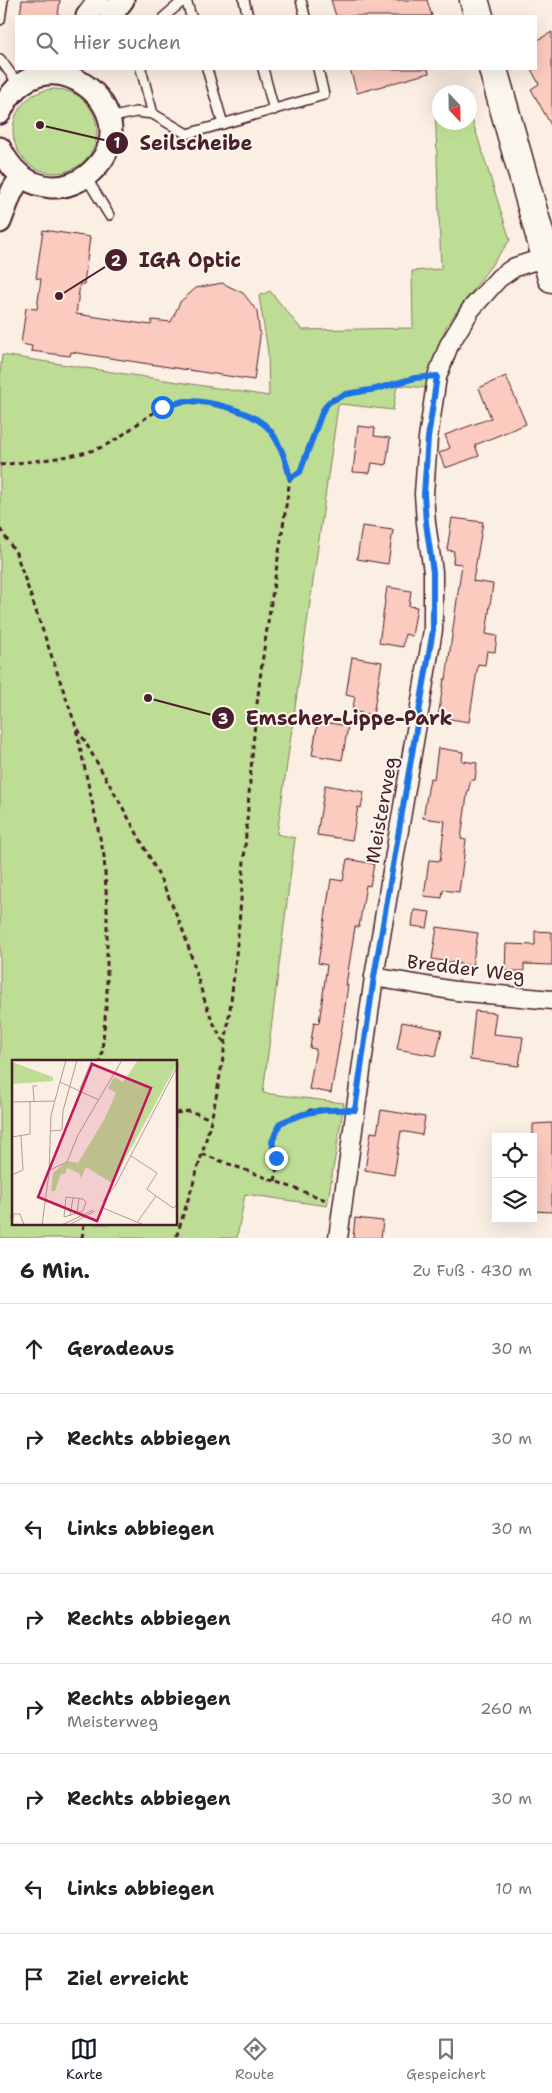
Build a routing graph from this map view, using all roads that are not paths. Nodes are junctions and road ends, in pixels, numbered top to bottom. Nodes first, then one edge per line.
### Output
1 (3, 0) edge
2 (99, 0) edge
3 (123, 0) edge
4 (185, 0) edge
5 (244, 0) edge
6 (301, 0) edge
7 (474, 0) edge
8 (88, 15) edge
9 (112, 15) edge
10 (166, 15) edge
11 (191, 15) edge
12 (248, 15) edge
13 (305, 15) edge
14 (479, 15) edge
15 (0, 20) edge
16 (0, 59) edge
17 (141, 70) edge
18 (207, 70) edge
19 (263, 70) edge
20 (318, 70) edge
21 (494, 70) edge
22 (54, 71) edge
23 (77, 73) edge
24 (19, 85) junction
25 (274, 110) junction
26 (0, 113) edge
27 (153, 114) junction
28 (109, 118) junction
29 (223, 124) junction
30 (0, 148) edge
31 (21, 177) junction
32 (86, 177) junction
33 (109, 216) dead end
34 (0, 222) edge
35 (549, 268) edge
36 (374, 977) junction
37 (552, 1000) edge
38 (338, 1238) edge

1 - 15 lane
2 - 8 street
3 - 9 street
4 - 10 lane
4 - 11 lane
5 - 12 lane
6 - 13 lane
7 - 14 main road
16 - 24 lane
17 - 27 lane
18 - 29 lane
19 - 25 lane
20 - 25 lane
21 - 35 main road
22 - 23 street
22 - 24 street
23 - 28 street
24 - 26 street
25 - 29 lane
27 - 28 lane
27 - 29 lane
28 - 32 street
30 - 31 street
31 - 32 street
31 - 34 street
32 - 33 lane
35 - 36 street, Meisterweg
36 - 37 street, Bredder Weg
36 - 38 street, Meisterweg

